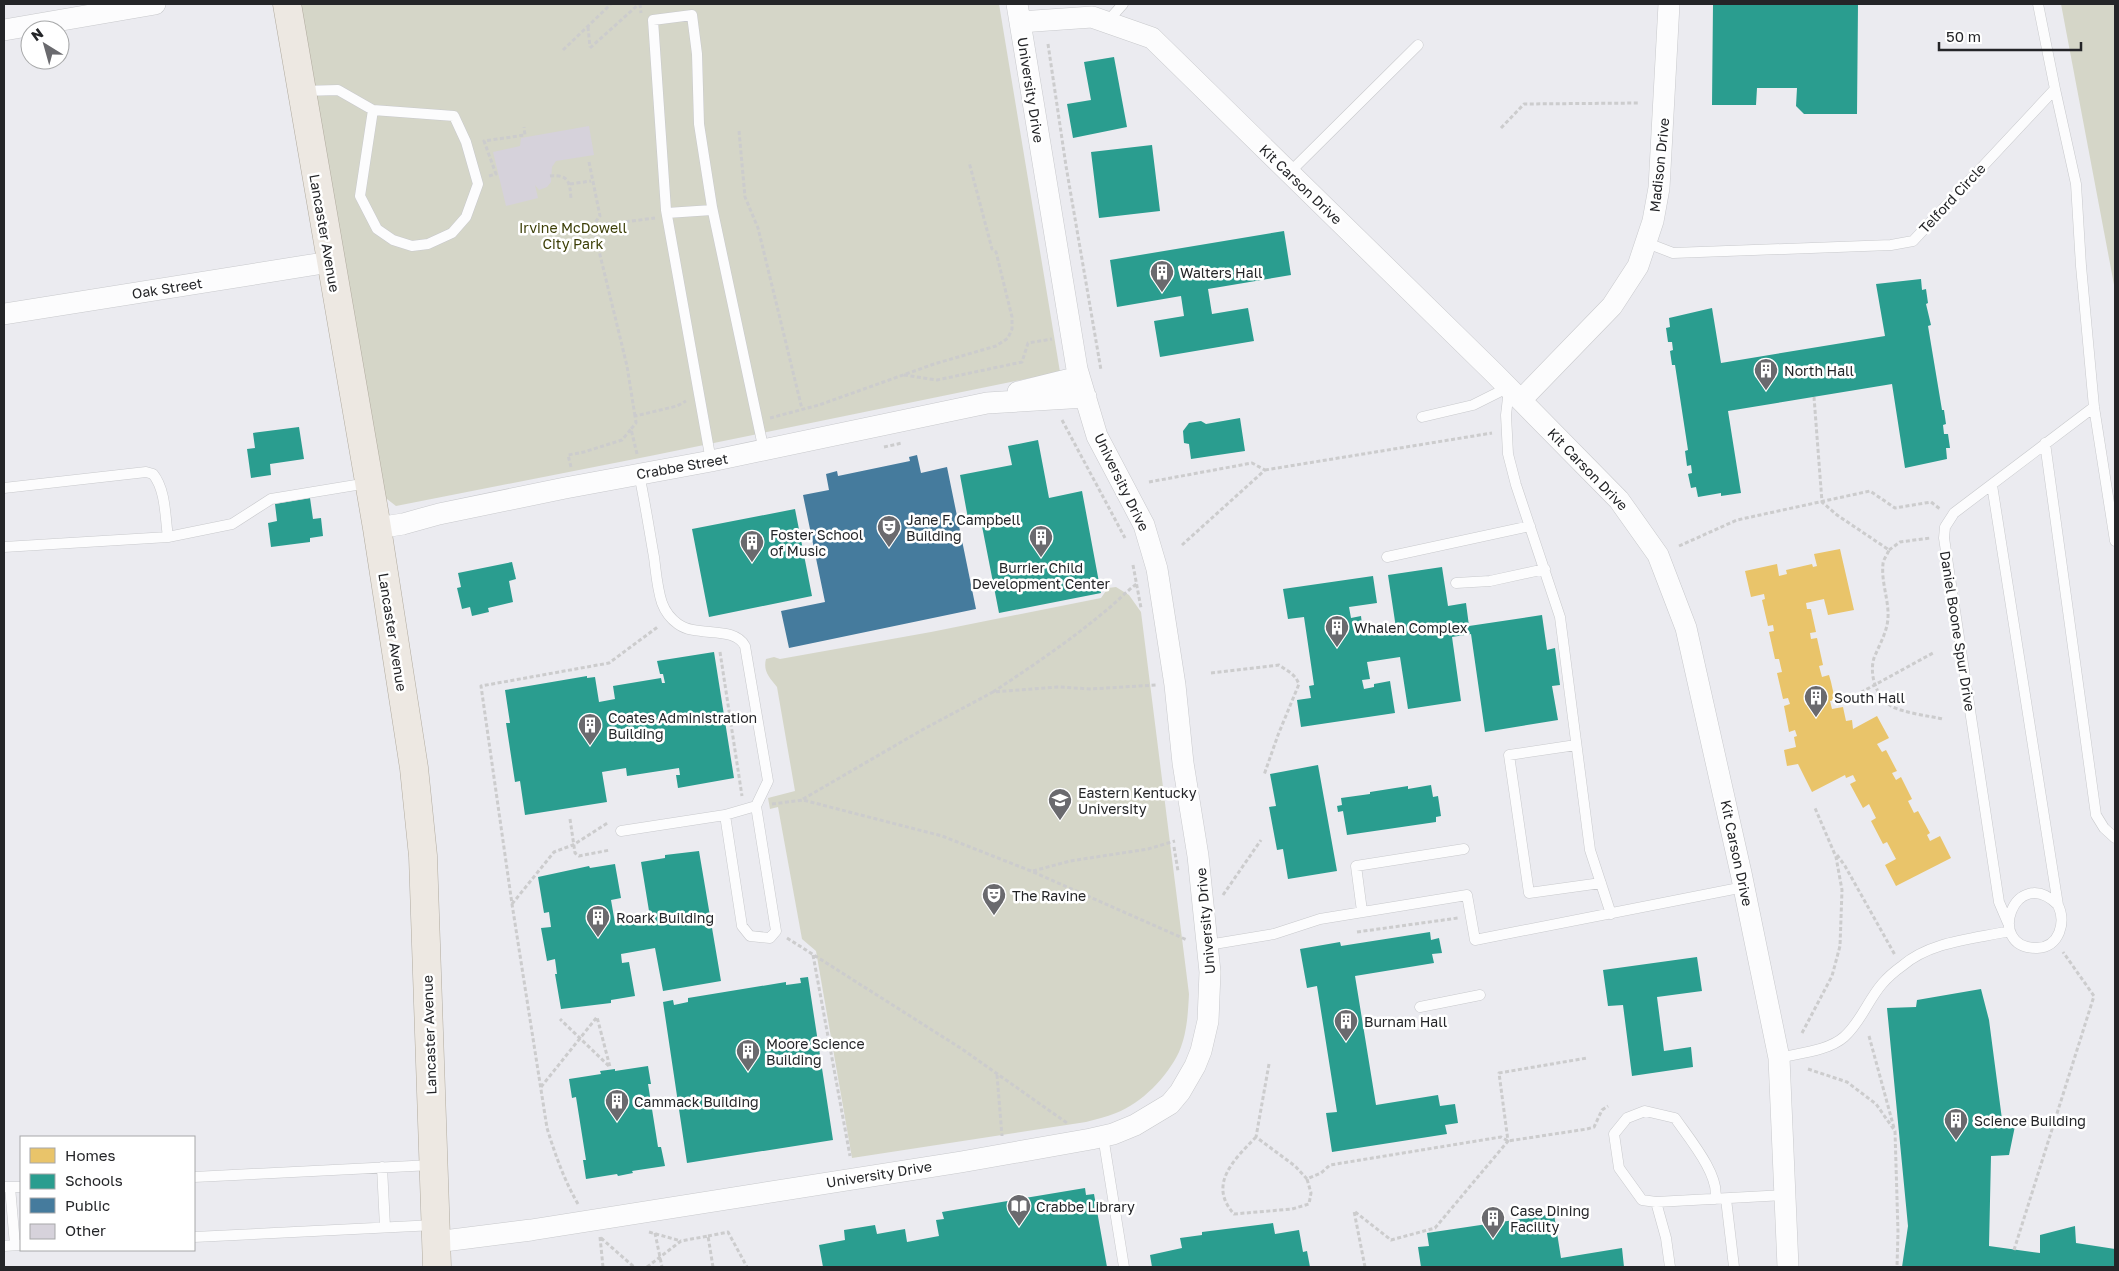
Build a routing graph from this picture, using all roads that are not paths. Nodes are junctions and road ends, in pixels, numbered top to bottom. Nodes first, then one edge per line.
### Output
1 (155, 4) edge
2 (287, 4) edge
3 (1123, 4) edge
4 (1669, 4) edge
5 (2038, 4) edge
6 (1019, 13) edge
7 (1107, 22) junction
8 (4, 30) edge
9 (1418, 45) dead end
10 (2055, 89) junction
11 (301, 90) junction
12 (373, 110) junction
13 (1289, 173) junction
14 (712, 210) junction
15 (667, 213) junction
16 (1646, 243) junction
17 (330, 262) junction
18 (4, 314) edge
19 (1079, 377) junction
20 (1515, 394) junction
21 (1086, 397) junction
22 (987, 404) junction
23 (2094, 407) junction
24 (1422, 417) dead end
25 (2045, 443) junction
26 (764, 450) junction
27 (711, 461) junction
28 (638, 464) junction
29 (369, 483) junction
30 (1992, 485) junction
31 (4, 488) edge
32 (1530, 526) junction
33 (377, 528) junction
34 (168, 537) junction
35 (2115, 541) edge
36 (4, 547) edge
37 (1386, 557) dead end
38 (1545, 570) junction
39 (1456, 583) dead end
40 (1576, 745) junction
41 (756, 806) junction
42 (725, 814) junction
43 (621, 832) dead end
44 (2115, 838) edge
45 (1464, 849) dead end
46 (1600, 882) junction
47 (1744, 887) junction
48 (2058, 905) junction
49 (1362, 911) junction
50 (1611, 914) junction
51 (2009, 927) junction
52 (1202, 948) junction
53 (1480, 995) dead end
54 (1420, 1007) dead end
55 (1779, 1058) junction
56 (1103, 1136) junction
57 (434, 1164) junction
58 (382, 1167) junction
59 (195, 1177) edge
60 (12, 1187) edge
61 (1785, 1195) junction
62 (1720, 1199) junction
63 (1656, 1202) junction
64 (385, 1227) junction
65 (195, 1237) edge
66 (18, 1245) edge
67 (436, 1245) edge
68 (4, 1246) edge
69 (1124, 1267) edge
70 (1670, 1267) edge
71 (1734, 1267) edge
72 (1788, 1267) edge

1 - 8 street
2 - 11 main road, Lancaster Avenue
3 - 7 lane
4 - 16 street, Madison Drive
5 - 10 lane
6 - 7 street, Kit Carson Drive
6 - 19 street, University Drive
7 - 13 street, Kit Carson Drive
9 - 13 lane
10 - 16 lane, Telford Circle
10 - 23 lane
11 - 12 lane
11 - 17 main road, Lancaster Avenue
12 - 12 lane
13 - 20 street, Kit Carson Drive
14 - 15 lane
14 - 15 lane
14 - 26 lane
15 - 27 lane
16 - 20 street, Madison Drive
17 - 18 street, Oak Street
17 - 29 main road, Lancaster Avenue
19 - 21 street, University Drive
19 - 22 street, Crabbe Street
20 - 24 lane
20 - 32 lane
20 - 47 street, Kit Carson Drive
21 - 22 street, Crabbe Street
21 - 52 street, University Drive
22 - 26 street, Crabbe Street
23 - 25 lane, Daniel Boone Spur Drive
23 - 35 lane
25 - 30 lane, Daniel Boone Spur Drive
25 - 44 lane
26 - 27 street, Crabbe Street
27 - 28 street, Crabbe Street
28 - 33 street, Crabbe Street
28 - 41 lane
29 - 33 main road, Lancaster Avenue
29 - 34 lane
30 - 48 lane
30 - 51 lane, Daniel Boone Spur Drive
31 - 34 lane
32 - 37 lane
32 - 38 lane
33 - 57 main road, Lancaster Avenue
34 - 36 lane
38 - 39 lane
38 - 40 lane
40 - 46 lane
40 - 46 lane
41 - 42 lane
41 - 42 lane
42 - 43 lane
45 - 49 lane
46 - 50 lane
47 - 50 lane
47 - 55 street, Kit Carson Drive
48 - 51 lane
48 - 51 lane
49 - 50 lane
49 - 52 lane
51 - 55 lane
52 - 56 street, University Drive
53 - 54 lane
55 - 61 street, Kit Carson Drive
56 - 67 street, University Drive
56 - 69 lane
57 - 58 lane
57 - 67 main road, Lancaster Avenue
58 - 59 lane
58 - 64 lane
60 - 66 lane
61 - 62 lane
61 - 72 street, Kit Carson Drive
62 - 63 lane
62 - 63 lane
62 - 71 lane
63 - 70 lane
64 - 65 lane
64 - 67 lane
66 - 68 lane

